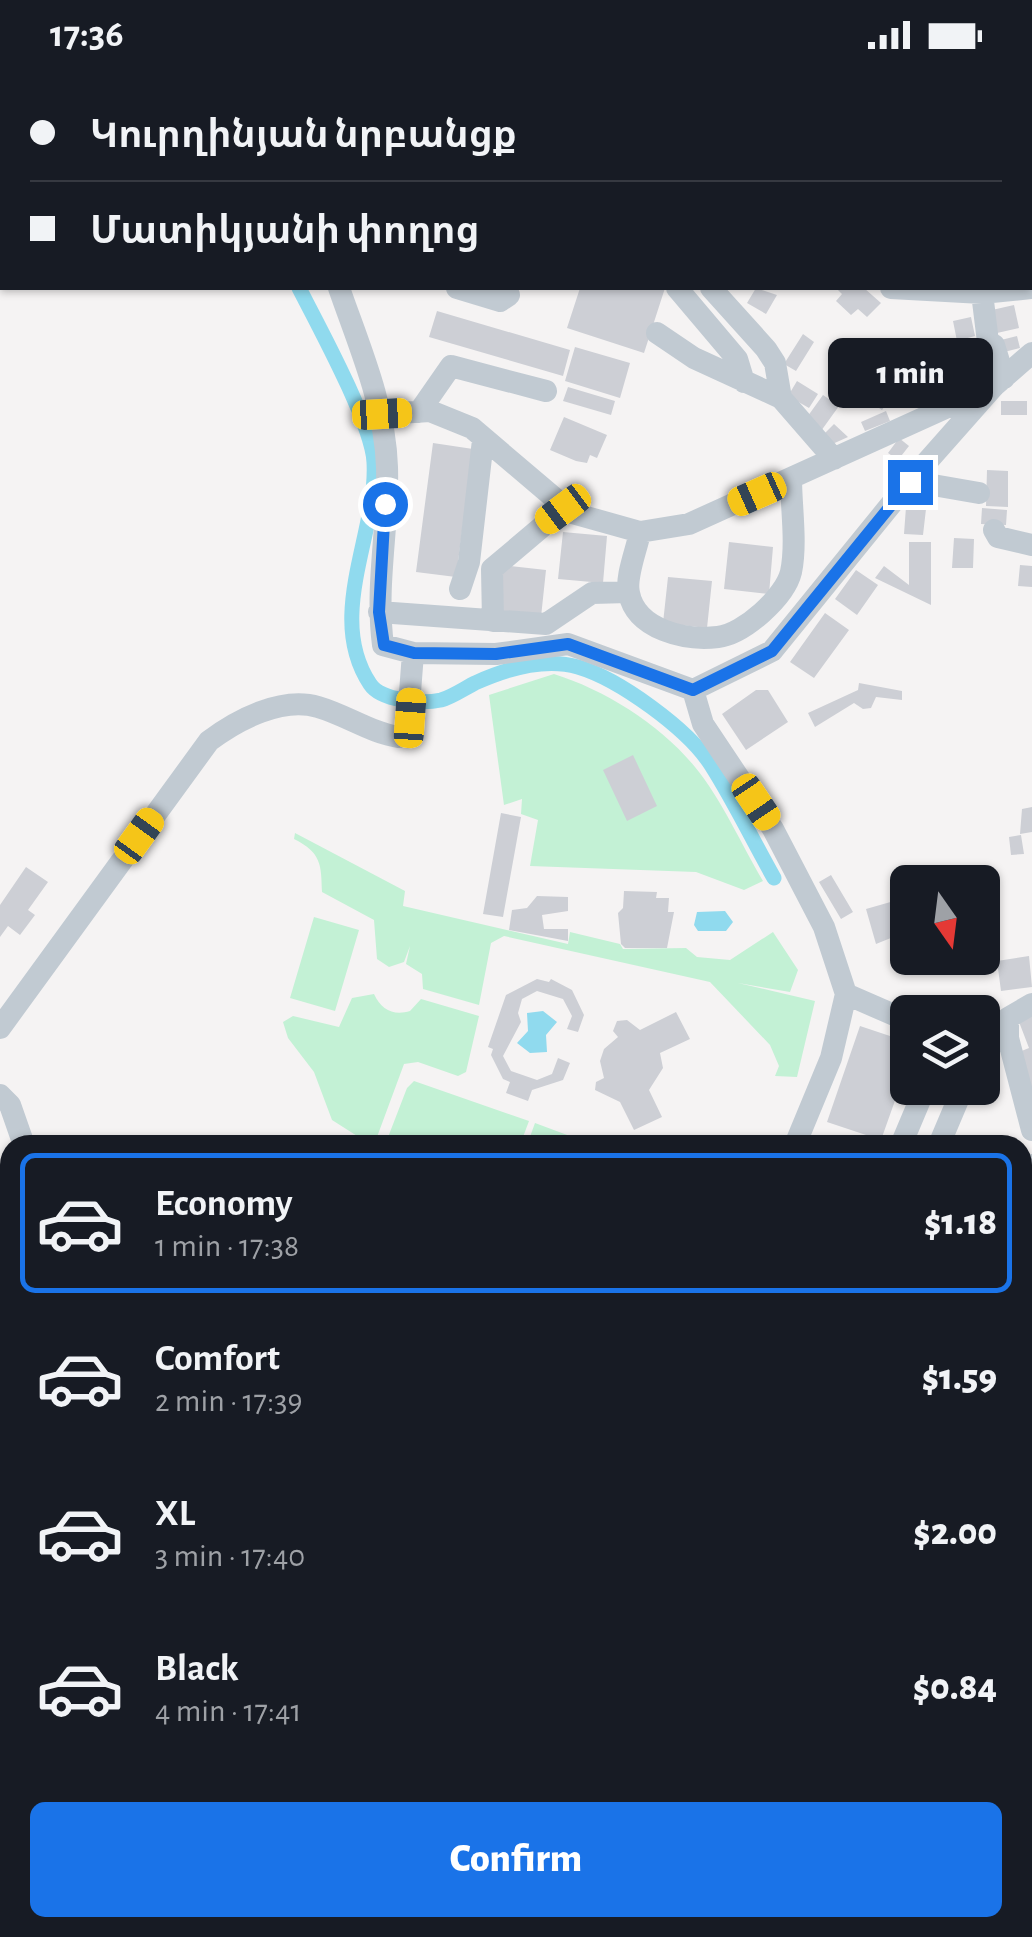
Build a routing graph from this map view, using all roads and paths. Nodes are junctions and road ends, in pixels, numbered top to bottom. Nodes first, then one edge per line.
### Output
1 (339, 290) edge
2 (464, 290) edge
3 (506, 290) edge
4 (679, 290) edge
5 (714, 290) edge
6 (936, 290) edge
7 (1007, 290) edge
8 (982, 292) junction
9 (657, 333) dead end
10 (1032, 353) edge
11 (744, 382) junction
12 (999, 382) junction
13 (546, 391) dead end
14 (780, 398) junction
15 (419, 412) junction
16 (382, 414) junction
17 (483, 440) junction
18 (834, 459) junction
19 (792, 478) junction
20 (910, 482) junction
21 (979, 493) dead end
22 (563, 509) junction
23 (994, 530) dead end
24 (640, 532) junction
25 (1032, 545) edge
26 (460, 589) dead end
27 (628, 592) junction
28 (379, 612) junction
29 (493, 621) junction
30 (414, 653) junction
31 (693, 690) junction
32 (846, 994) junction
33 (1032, 1004) edge
34 (890, 1013) edge
35 (0, 1028) edge
36 (1008, 1038) junction
37 (1000, 1040) edge
38 (0, 1096) edge
39 (918, 1105) edge
40 (956, 1105) edge
41 (1032, 1130) edge
42 (20, 1135) edge
43 (800, 1135) edge
44 (906, 1135) edge
45 (943, 1135) edge

1 - 16 street
2 - 3 street
4 - 11 street
5 - 14 street
6 - 8 street
7 - 8 street
8 - 12 street
9 - 11 street
10 - 12 street
11 - 14 street
12 - 18 street
12 - 20 street
13 - 15 street
14 - 18 street
15 - 16 street
15 - 17 street
16 - 28 street
17 - 22 street
17 - 26 street
18 - 19 street
19 - 24 street
19 - 27 street
20 - 21 street
20 - 31 street
22 - 24 street
22 - 29 street
23 - 25 street
24 - 27 street
27 - 29 street
28 - 29 street
28 - 30 street
30 - 31 street
30 - 35 street
31 - 32 street
32 - 34 street
32 - 43 street
33 - 36 street
36 - 37 street
36 - 41 street
38 - 42 street
39 - 44 street
40 - 45 street

